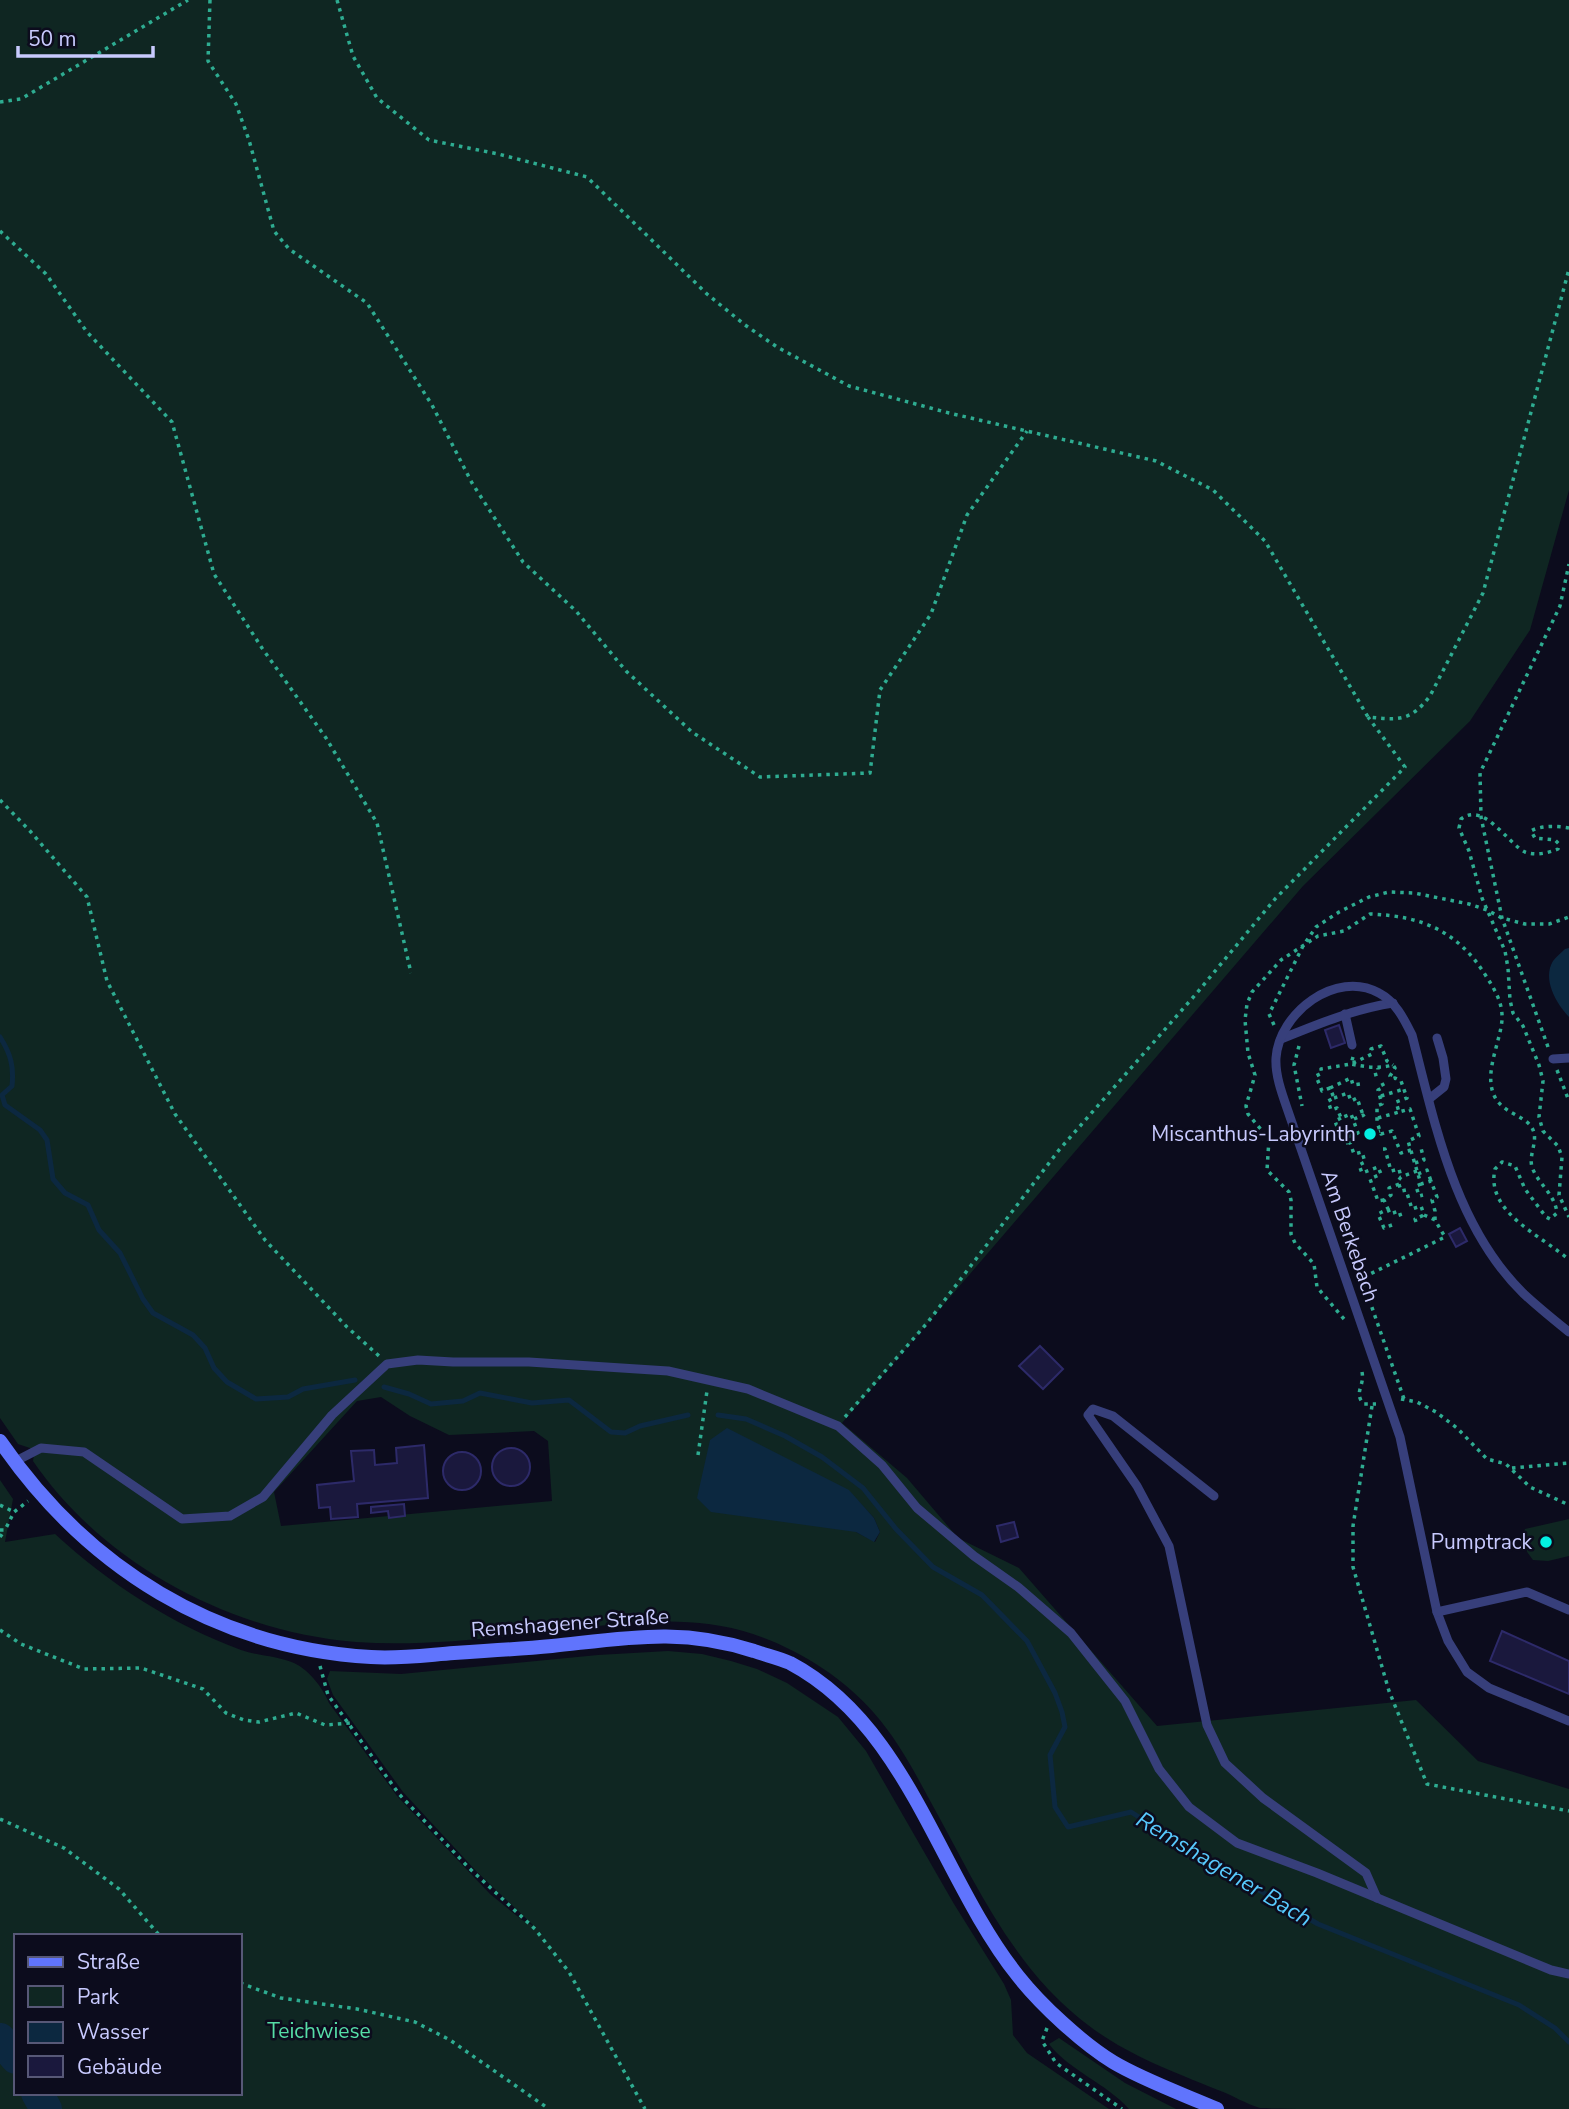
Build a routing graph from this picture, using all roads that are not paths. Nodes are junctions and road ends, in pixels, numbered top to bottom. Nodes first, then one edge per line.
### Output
1 (1393, 1003) junction
2 (1345, 1014) junction
3 (1437, 1038) dead end
4 (1281, 1039) junction
5 (1352, 1045) road end
6 (1569, 1058) edge
7 (1553, 1059) road end
8 (1429, 1099) junction
9 (1569, 1332) edge
10 (0, 1441) edge
11 (14, 1462) junction
12 (1214, 1496) dead end
13 (1569, 1610) edge
14 (1437, 1612) junction
15 (1569, 1721) edge
16 (1377, 1898) junction
17 (1569, 1975) edge
18 (1217, 2109) edge

1 - 2 lane
1 - 4 lane, Am Berkebach
1 - 8 lane
2 - 4 lane
2 - 5 lane
3 - 8 lane
4 - 14 lane, Am Berkebach
6 - 7 lane
8 - 9 lane
10 - 11 main road, Remshagener Straße
11 - 16 lane
11 - 18 main road, Remshagener Straße
12 - 16 lane
13 - 14 lane
14 - 15 lane, Am Berkebach
16 - 17 lane

